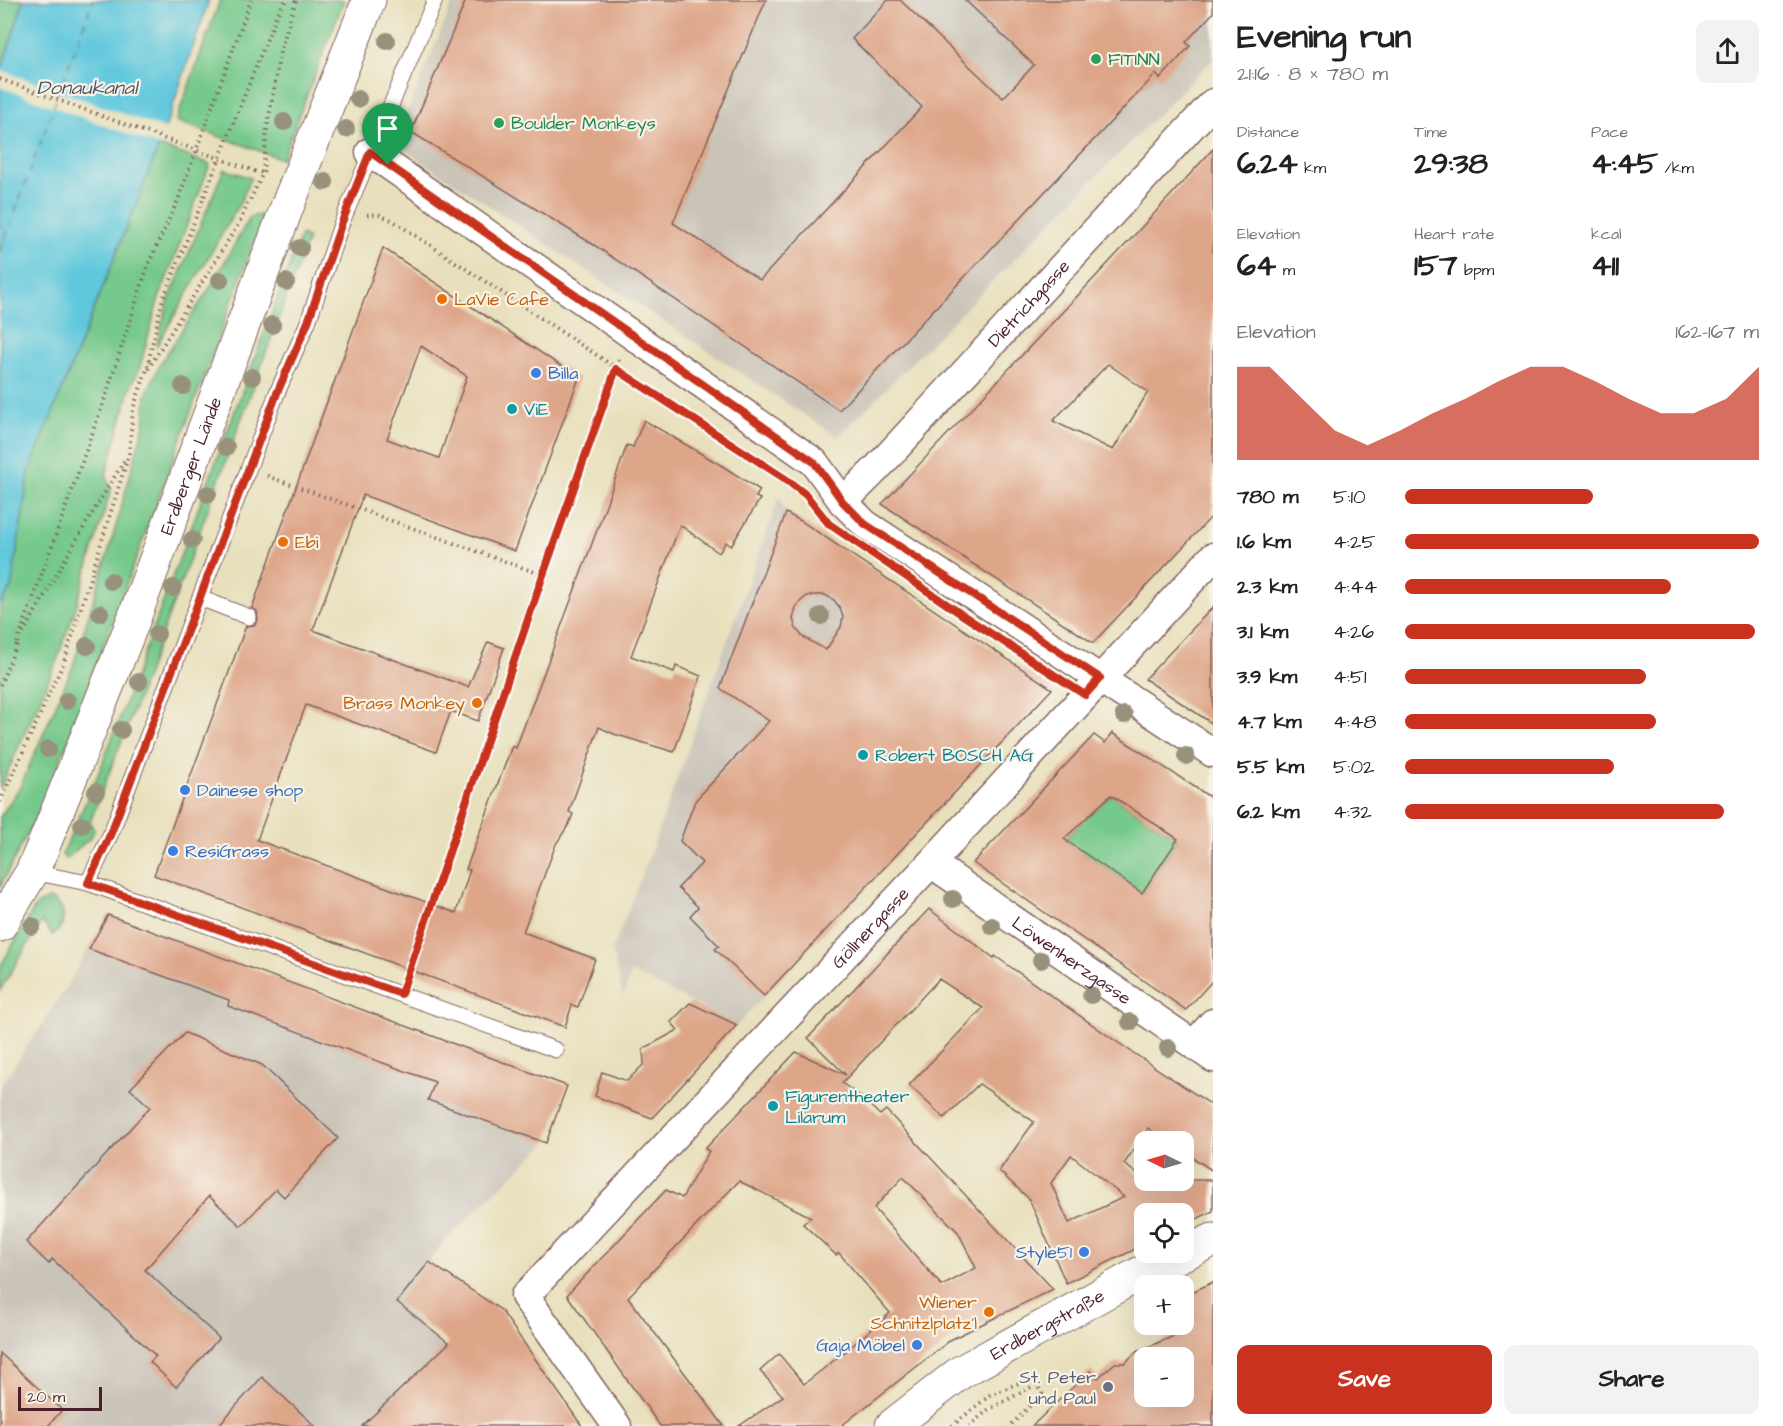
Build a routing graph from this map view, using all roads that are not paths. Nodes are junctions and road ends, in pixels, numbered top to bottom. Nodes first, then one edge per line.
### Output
1 (369, 0) edge
2 (435, 0) edge
3 (1213, 103) edge
4 (370, 152) junction
5 (843, 502) junction
6 (1213, 557) edge
7 (200, 598) junction
8 (249, 617) dead end
9 (1100, 678) junction
10 (1213, 753) edge
11 (931, 863) junction
12 (32, 872) junction
13 (88, 883) junction
14 (0, 925) edge
15 (1213, 1023) edge
16 (556, 1050) dead end
17 (1204, 1051) edge
18 (1213, 1240) edge
19 (616, 1426) edge
20 (892, 1426) edge

1 - 12 main road, Erdberger Lände
2 - 4 lane
3 - 5 street, Dietrichgasse
4 - 5 street
4 - 7 lane
5 - 9 street
6 - 9 street, Göllnergasse
7 - 8 lane
7 - 13 lane
9 - 10 street
9 - 11 street, Göllnergasse
11 - 17 street, Löwenherzgasse
11 - 19 street, Göllnergasse
12 - 13 lane
12 - 14 main road, Erdberger Lände
13 - 16 lane
15 - 17 street
18 - 20 main road, Erdbergstraße

